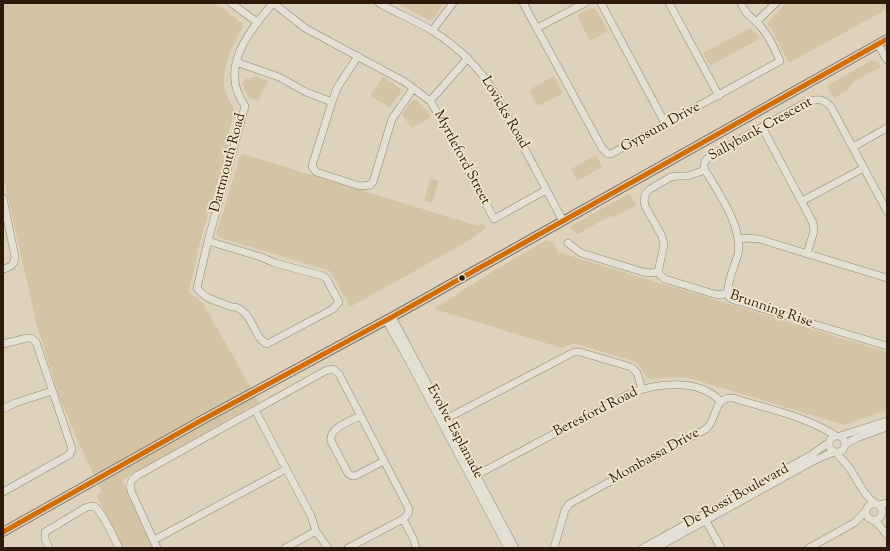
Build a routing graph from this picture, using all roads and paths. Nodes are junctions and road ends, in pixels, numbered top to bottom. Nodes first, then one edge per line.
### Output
1 (231, 3) edge
2 (273, 3) edge
3 (379, 3) edge
4 (453, 3) edge
5 (523, 3) edge
6 (585, 3) edge
7 (601, 3) edge
8 (669, 3) edge
9 (741, 3) edge
10 (776, 3) edge
11 (257, 22) junction
12 (756, 22) junction
13 (537, 28) junction
14 (432, 31) junction
15 (887, 39) edge
16 (878, 44) junction
17 (358, 56) junction
18 (468, 58) junction
19 (887, 60) edge
20 (236, 62) junction
21 (413, 89) junction
22 (719, 96) junction
23 (332, 102) junction
24 (430, 102) junction
25 (666, 125) junction
26 (762, 127) junction
27 (887, 128) edge
28 (853, 147) junction
29 (864, 168) junction
30 (705, 170) junction
31 (546, 190) junction
32 (3, 198) edge
33 (802, 201) junction
34 (887, 211) edge
35 (562, 221) junction
36 (738, 239) junction
37 (208, 241) junction
38 (568, 243) dead end
39 (807, 254) junction
40 (3, 269) edge
41 (658, 272) junction
42 (887, 278) edge
43 (728, 293) junction
44 (389, 318) junction
45 (3, 344) edge
46 (887, 346) edge
47 (642, 389) junction
48 (52, 390) junction
49 (720, 401) junction
50 (3, 409) edge
51 (255, 410) junction
52 (360, 416) junction
53 (444, 420) junction
54 (887, 421) edge
55 (819, 426) junction
56 (887, 428) edge
57 (838, 436) junction
58 (829, 443) junction
59 (845, 446) junction
60 (835, 452) junction
61 (384, 461) junction
62 (286, 470) junction
63 (851, 470) junction
64 (474, 476) junction
65 (3, 492) edge
66 (864, 492) junction
67 (887, 503) edge
68 (881, 509) edge
69 (867, 510) junction
70 (406, 516) junction
71 (706, 520) junction
72 (872, 520) junction
73 (854, 523) junction
74 (316, 531) junction
75 (3, 532) edge
76 (886, 533) edge
77 (154, 540) junction
78 (49, 548) edge
79 (119, 548) edge
80 (157, 548) edge
81 (285, 548) edge
82 (328, 548) edge
83 (348, 548) edge
84 (416, 548) edge
85 (508, 548) edge
86 (515, 548) edge
87 (554, 548) edge
88 (643, 548) edge
89 (656, 548) edge
90 (721, 548) edge
91 (809, 548) edge

1 - 11 street
2 - 11 street, Dartmouth Road
2 - 17 street, Myrtleford Street
3 - 14 street, Lovicks Road
4 - 14 street
5 - 13 street, Gypsum Drive
6 - 13 street
7 - 25 street
8 - 22 street
9 - 12 street, Gypsum Drive
10 - 12 street
11 - 20 street, Dartmouth Road
12 - 22 street, Gypsum Drive
13 - 25 street, Gypsum Drive
14 - 18 street, Lovicks Road
15 - 16 main road
16 - 19 street
16 - 35 main road
17 - 21 street, Myrtleford Street
17 - 23 street
18 - 24 street
18 - 31 street, Lovicks Road
20 - 23 street
20 - 37 street, Dartmouth Road
21 - 23 street
21 - 24 street, Myrtleford Street
22 - 25 street, Gypsum Drive
24 - 31 street, Myrtleford Street
26 - 28 street, Sallybank Crescent
26 - 30 street, Sallybank Crescent
26 - 33 street
27 - 28 street
28 - 29 street, Sallybank Crescent
29 - 33 street
29 - 34 street
30 - 36 street
30 - 41 street, Sallybank Crescent
31 - 35 street, Lovicks Road
32 - 40 street
33 - 39 street
35 - 44 main road
36 - 39 street
36 - 43 street
37 - 37 street, Dartmouth Road
38 - 41 street, Brunning Rise
39 - 42 street
41 - 43 street, Brunning Rise
43 - 46 street, Brunning Rise
44 - 53 street, Evolve Esplanade
44 - 75 main road
45 - 48 street
47 - 49 street, Beresford Road
47 - 53 street
47 - 64 street, Beresford Road
48 - 50 street
48 - 65 street
49 - 55 street
49 - 87 street, Mombassa Drive
51 - 52 street
51 - 62 street
51 - 77 street
52 - 61 street
52 - 61 street
53 - 64 street, Evolve Esplanade
54 - 57 street
55 - 57 street
55 - 58 street
56 - 59 street
57 - 58 street
57 - 59 street
58 - 60 street
58 - 88 street, De Rossi Boulevard
59 - 60 street
59 - 63 street
60 - 63 street
60 - 71 street, De Rossi Boulevard
61 - 70 street
62 - 74 street
62 - 77 street
63 - 66 street
64 - 85 street, Evolve Esplanade
64 - 86 street, Evolve Esplanade
66 - 68 street
66 - 69 street
67 - 68 street
68 - 69 street
68 - 72 street
68 - 76 street
69 - 72 street
69 - 73 street
70 - 83 street
70 - 84 street
71 - 89 street, De Rossi Boulevard
71 - 90 street
72 - 73 street
72 - 76 street
73 - 91 street
74 - 81 street
74 - 82 street
77 - 80 street
78 - 79 street

